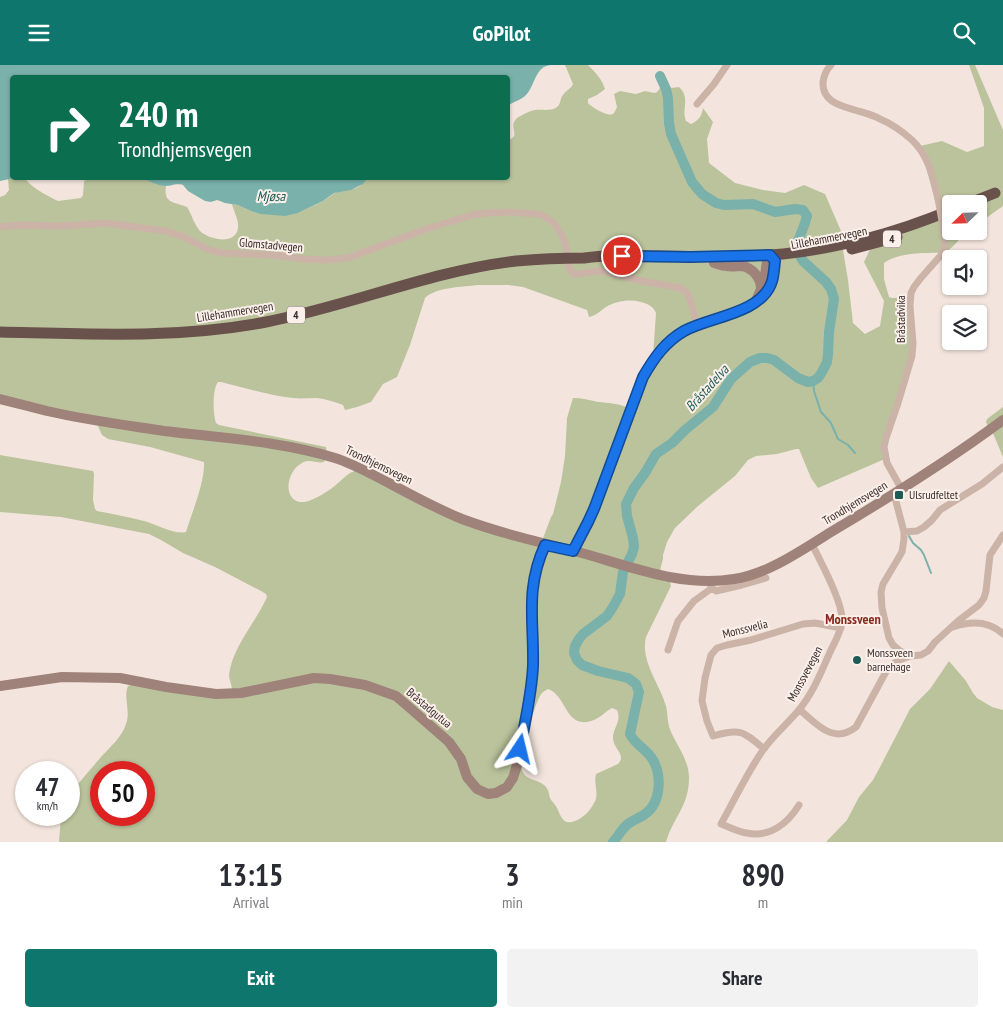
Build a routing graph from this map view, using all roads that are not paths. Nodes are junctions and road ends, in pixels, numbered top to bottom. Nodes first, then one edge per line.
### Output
1 (727, 65) edge
2 (831, 65) edge
3 (697, 104) dead end
4 (999, 191) edge
5 (988, 198) edge
6 (942, 213) edge
7 (942, 220) edge
8 (0, 227) edge
9 (830, 250) junction
10 (567, 253) dead end
11 (587, 258) junction
12 (776, 258) junction
13 (567, 263) dead end
14 (714, 263) junction
15 (760, 290) junction
16 (756, 301) junction
17 (697, 325) junction
18 (0, 332) edge
19 (0, 399) edge
20 (1003, 420) edge
21 (1003, 467) edge
22 (898, 492) junction
23 (904, 532) junction
24 (1003, 535) edge
25 (812, 544) junction
26 (545, 545) junction
27 (573, 551) junction
28 (766, 578) dead end
29 (710, 585) junction
30 (841, 628) junction
31 (951, 628) junction
32 (1003, 634) edge
33 (668, 650) dead end
34 (910, 656) junction
35 (0, 686) edge
36 (800, 709) junction
37 (764, 749) junction
38 (799, 805) dead end

1 - 3 street
2 - 22 street, Bråstadvika, bridge
4 - 5 highway
6 - 9 highway, Lillehammervegen / 4
7 - 9 highway, Lillehammervegen / 4
8 - 10 street, Glomstadvegen
9 - 12 highway, Lillehammervegen / 4
11 - 12 highway, Lillehammervegen / 4
11 - 14 highway, Lillehammervegen / 4
11 - 18 highway, Lillehammervegen / 4
12 - 14 highway, Lillehammervegen / 4
12 - 15 main road
12 - 16 main road
13 - 17 street
14 - 15 main road
15 - 16 main road
16 - 17 main road
17 - 27 main road
19 - 26 main road, Trondhjemsvegen
20 - 22 main road, Trondhjemsvegen
21 - 23 street
22 - 23 street, Bråstadvika
22 - 25 main road, Trondhjemsvegen
23 - 34 street
24 - 31 street
25 - 29 main road, Trondhjemsvegen
25 - 30 street, Monssvevegen
26 - 27 main road, Trondhjemsvegen
26 - 35 main road, Bråstadgutua
27 - 29 main road, Trondhjemsvegen
28 - 29 street, Trondhjemsvegen
29 - 33 street
30 - 36 street, Monssvevegen
30 - 37 street, Monssvelia
31 - 32 street
31 - 34 street
34 - 36 street
36 - 37 street, Monssvevegen
37 - 38 street, Monssvevegen

